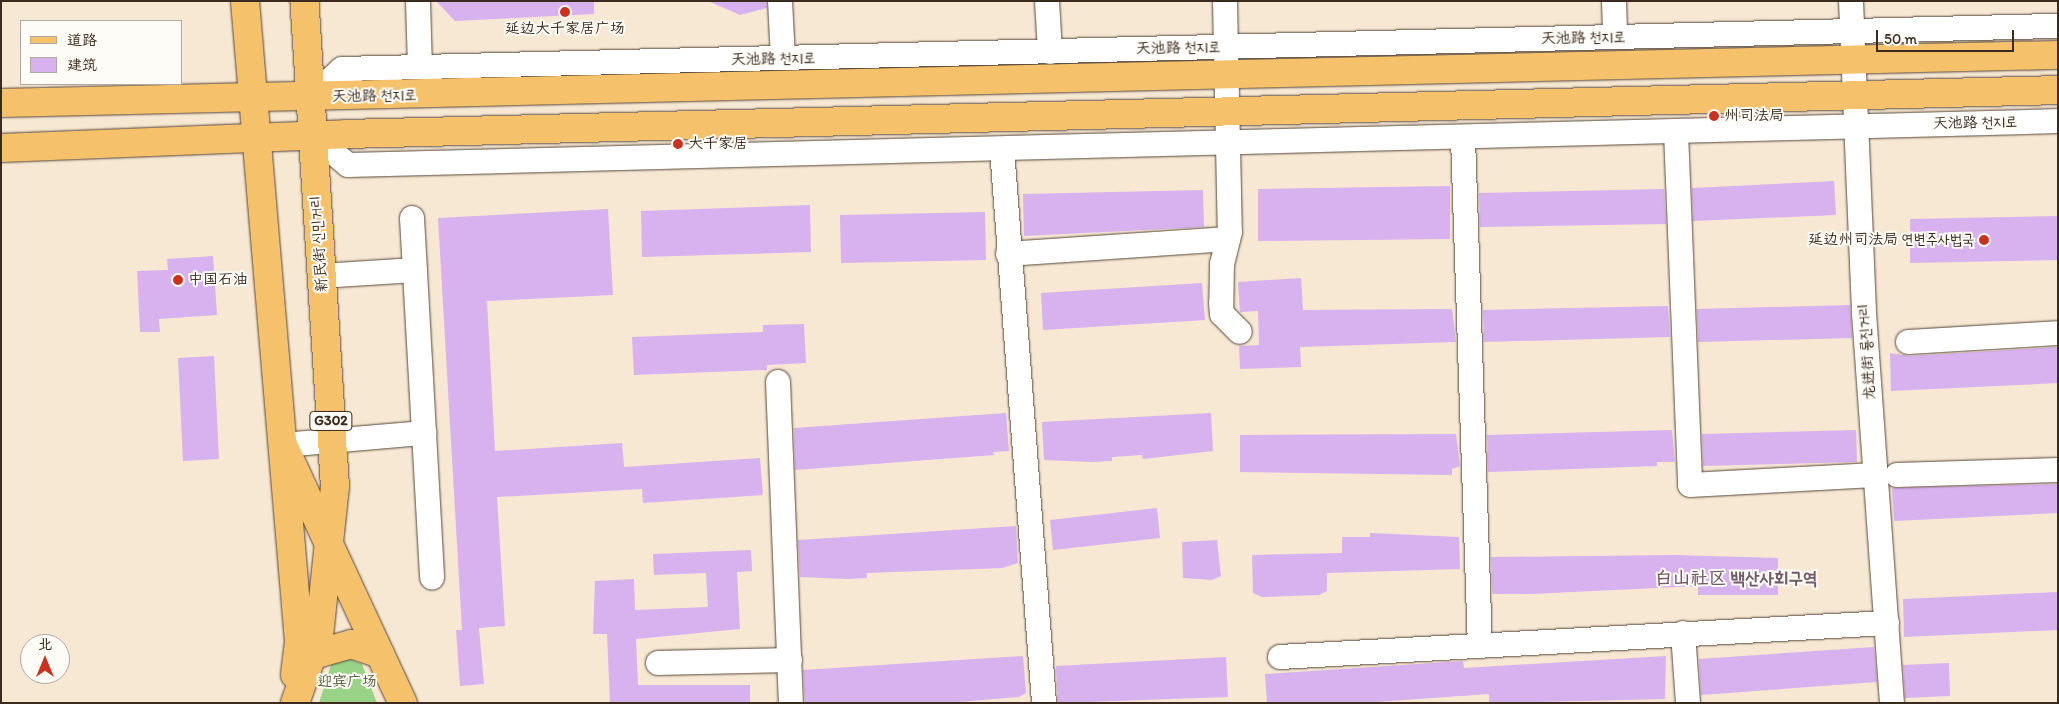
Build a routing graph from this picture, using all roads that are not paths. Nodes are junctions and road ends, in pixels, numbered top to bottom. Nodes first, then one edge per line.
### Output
1 (245, 1) edge
2 (304, 1) edge
3 (418, 1) edge
4 (780, 1) edge
5 (1048, 1) edge
6 (1225, 1) edge
7 (1614, 1) edge
8 (1851, 1) edge
9 (2058, 26) edge
10 (1851, 32) junction
11 (1615, 37) junction
12 (1226, 47) junction
13 (1050, 52) junction
14 (2058, 55) edge
15 (783, 58) junction
16 (1851, 61) junction
17 (420, 67) junction
18 (1228, 76) junction
19 (2058, 90) edge
20 (1853, 96) junction
21 (310, 98) junction
22 (251, 99) junction
23 (1, 103) edge
24 (1230, 112) junction
25 (2058, 121) edge
26 (1857, 126) junction
27 (1676, 132) junction
28 (312, 135) junction
29 (254, 138) junction
30 (1462, 138) junction
31 (1230, 144) junction
32 (1, 148) edge
33 (1002, 149) junction
34 (412, 218) dead end
35 (1227, 239) junction
36 (1008, 254) junction
37 (415, 270) junction
38 (321, 276) junction
39 (1240, 332) dead end
40 (2058, 333) edge
41 (1908, 342) dead end
42 (778, 382) dead end
43 (424, 433) junction
44 (332, 441) junction
45 (283, 445) junction
46 (2058, 470) edge
47 (1886, 475) junction
48 (336, 487) junction
49 (330, 542) junction
50 (432, 577) dead end
51 (362, 610) junction
52 (1887, 623) junction
53 (1683, 633) junction
54 (1480, 646) junction
55 (380, 654) junction
56 (313, 655) junction
57 (1280, 656) dead end
58 (790, 660) junction
59 (658, 663) dead end
60 (292, 703) edge
61 (296, 703) edge
62 (403, 703) edge
63 (792, 703) edge
64 (1044, 703) edge
65 (1688, 703) edge
66 (1892, 703) edge

1 - 22 main road, 新民街 신민거리
2 - 21 main road, 新民街 신민거리 / G302
3 - 17 street
4 - 15 street
5 - 13 street
6 - 12 street
7 - 11 street
8 - 10 street, 龙进街 룡진거리
9 - 10 street, 天池路 천지로
10 - 11 street, 天池路 천지로
10 - 16 street, 龙进街 룡진거리
11 - 12 street, 天池路 천지로
12 - 13 street, 天池路 천지로
12 - 18 street
13 - 15 street, 天池路 천지로
14 - 16 main road, 天池路 천지로
15 - 17 street, 天池路 천지로
16 - 18 main road, 天池路 천지로
16 - 20 street, 龙进街 룡진거리
17 - 21 street, 天池路 천지로
18 - 21 main road, 天池路 천지로
18 - 24 street
19 - 20 main road, 天池路 천지로
20 - 24 main road, 天池路 천지로
20 - 26 street, 龙进街 룡진거리
21 - 22 main road, 天池路 천지로
21 - 28 main road, 新民街 신민거리 / G302
22 - 23 main road, 天池路 천지로
22 - 29 main road, 新民街 신민거리
24 - 28 main road, 天池路 천지로
24 - 31 street
25 - 26 street, 天池路 천지로
26 - 27 street, 天池路 천지로
26 - 47 street, 龙进街 룡진거리
27 - 30 street, 天池路 천지로
27 - 47 street
28 - 29 main road, 天池路 천지로
28 - 33 street, 天池路 천지로
28 - 38 main road, 新民街 신민거리 / G302
29 - 32 main road, 天池路 천지로
29 - 45 main road, 新民街 신민거리
30 - 31 street, 天池路 천지로
30 - 54 street
31 - 33 street, 天池路 천지로
31 - 35 street
33 - 36 street
34 - 37 street
35 - 36 street
35 - 39 street
36 - 64 street
37 - 38 street
37 - 43 street
38 - 44 main road, 新民街 신민거리 / G302
40 - 41 street
42 - 58 street
43 - 44 street
43 - 50 street
44 - 45 street
44 - 48 main road, 新民街 신민거리 / G302
45 - 49 main road, 新民街 신민거리
45 - 60 main road, 新民街 신민거리
46 - 47 street
47 - 52 street, 龙进街 룡진거리
48 - 49 main road, 新民街 신민거리 / G302
48 - 51 main road, 新民街 신민거리
49 - 51 main road, 新民街 신민거리
49 - 56 main road, 新民街 신민거리 / G302
51 - 55 main road, 新民街 신민거리
52 - 53 street
52 - 66 street, 龙进街 룡진거리
53 - 54 street
53 - 65 street
54 - 57 street
55 - 56 main road
55 - 62 main road, 新民街 신민거리
56 - 61 main road, 新民街 신민거리 / G302
58 - 59 street
58 - 63 street

